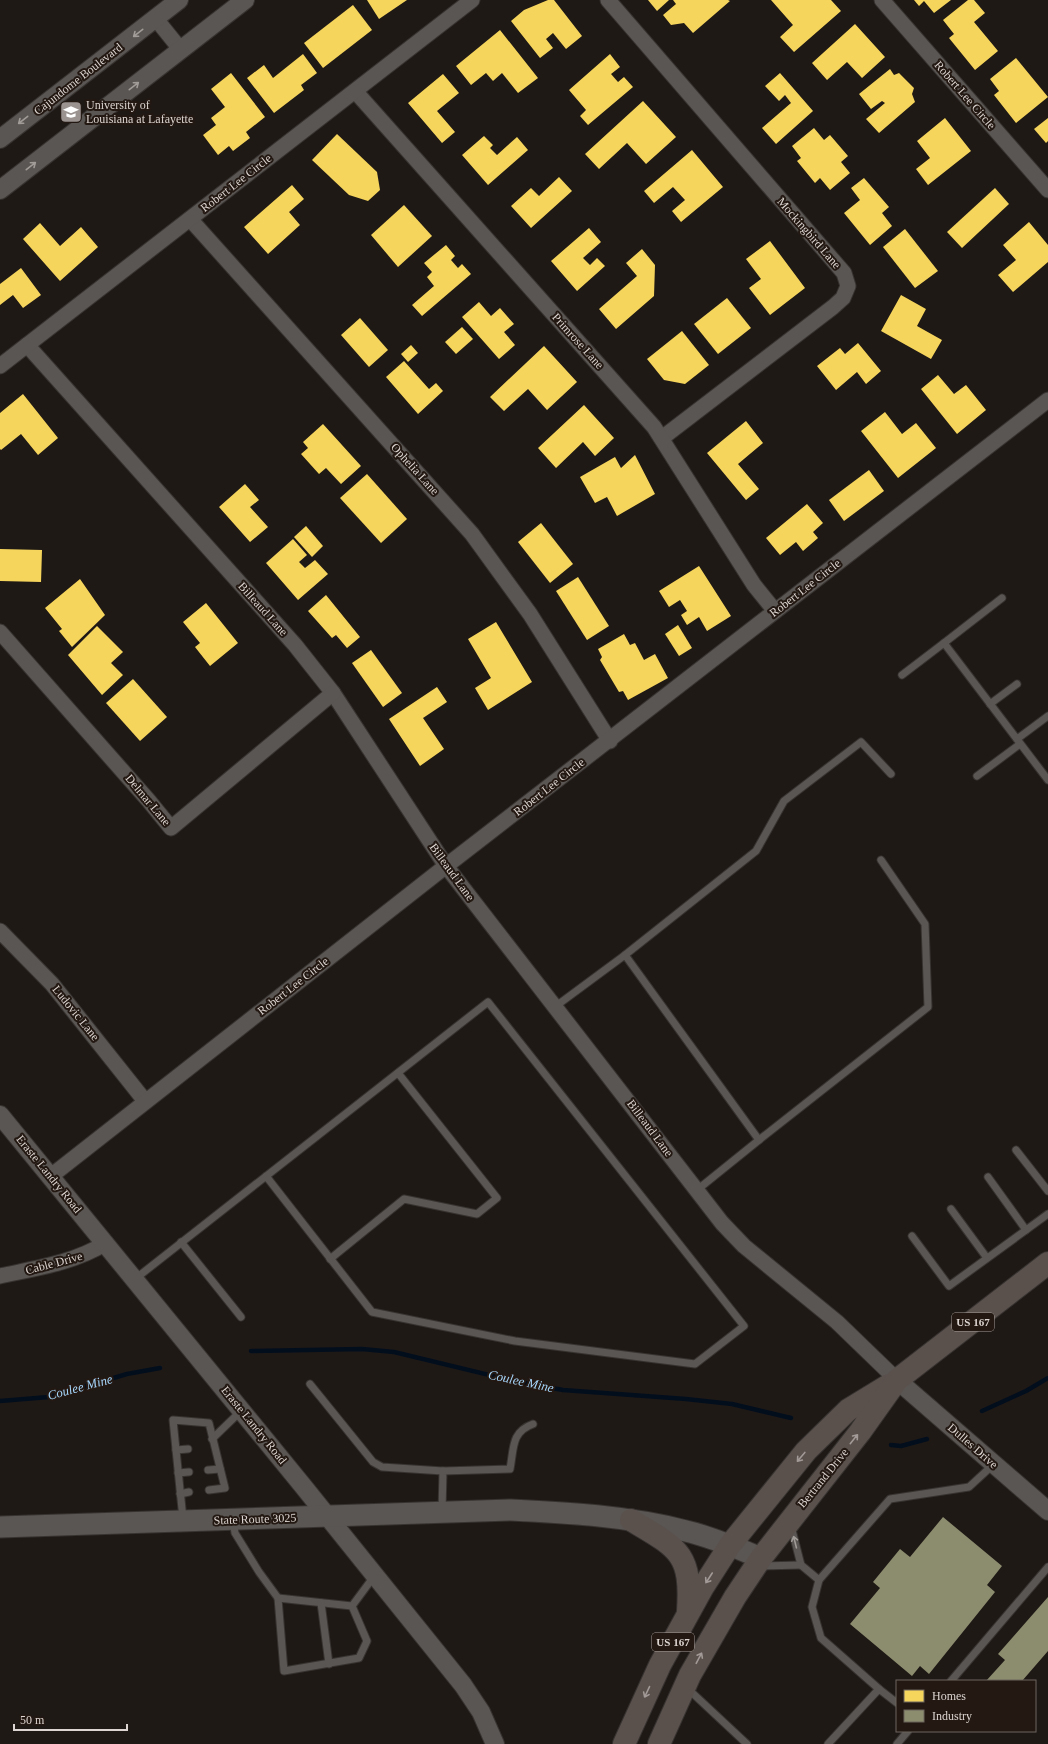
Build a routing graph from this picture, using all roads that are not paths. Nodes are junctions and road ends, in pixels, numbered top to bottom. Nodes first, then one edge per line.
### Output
1 (179, 0) edge
2 (245, 0) edge
3 (472, 0) edge
4 (608, 0) edge
5 (882, 0) edge
6 (156, 19) junction
7 (181, 50) junction
8 (355, 91) junction
9 (0, 138) edge
10 (0, 190) edge
11 (1048, 190) edge
12 (190, 219) junction
13 (27, 345) junction
14 (0, 366) edge
15 (1048, 400) edge
16 (662, 438) junction
17 (1002, 598) dead end
18 (775, 611) junction
19 (0, 632) edge
20 (944, 643) junction
21 (902, 675) dead end
22 (1017, 684) dead end
23 (333, 693) junction
24 (990, 704) junction
25 (1048, 716) edge
26 (610, 741) junction
27 (1019, 742) junction
28 (891, 774) dead end
29 (977, 776) dead end
30 (1048, 780) edge
31 (881, 860) dead end
32 (446, 866) junction
33 (0, 932) edge
34 (625, 955) junction
35 (556, 1006) junction
36 (398, 1073) junction
37 (145, 1101) junction
38 (0, 1115) edge
39 (759, 1140) junction
40 (1016, 1150) dead end
41 (51, 1176) junction
42 (266, 1176) junction
43 (988, 1177) dead end
44 (697, 1190) junction
45 (1048, 1191) edge
46 (951, 1209) dead end
47 (1048, 1214) edge
48 (1026, 1230) junction
49 (912, 1236) dead end
50 (181, 1242) junction
51 (106, 1243) junction
52 (987, 1258) junction
53 (330, 1259) junction
54 (1048, 1263) edge
55 (0, 1276) edge
56 (135, 1279) junction
57 (241, 1317) dead end
58 (897, 1380) junction
59 (310, 1384) dead end
60 (241, 1410) junction
61 (533, 1424) dead end
62 (212, 1444) junction
63 (188, 1449) dead end
64 (176, 1450) junction
65 (994, 1464) junction
66 (220, 1468) junction
67 (208, 1470) dead end
68 (443, 1471) junction
69 (189, 1472) dead end
70 (178, 1473) junction
71 (209, 1490) dead end
72 (189, 1492) dead end
73 (180, 1494) junction
74 (1048, 1511) edge
75 (442, 1512) junction
76 (327, 1516) junction
77 (233, 1519) junction
78 (631, 1520) junction
79 (790, 1520) junction
80 (183, 1521) junction
81 (0, 1527) edge
82 (730, 1545) junction
83 (758, 1562) junction
84 (801, 1565) junction
85 (1048, 1567) edge
86 (375, 1575) junction
87 (819, 1580) junction
88 (278, 1598) junction
89 (321, 1603) junction
90 (352, 1606) junction
91 (688, 1614) junction
92 (329, 1664) junction
93 (952, 1680) edge
94 (685, 1686) junction
95 (879, 1689) junction
96 (896, 1702) edge
97 (907, 1732) edge
98 (495, 1744) edge
99 (624, 1744) edge
100 (659, 1744) edge
101 (747, 1744) edge
102 (828, 1744) edge
103 (897, 1744) edge

1 - 6 street, Cajundome Boulevard
2 - 7 street
3 - 8 street, Robert Lee Circle
4 - 16 street, Mockingbird Lane
5 - 11 street, Robert Lee Circle
6 - 7 street
6 -> 9 street, Cajundome Boulevard
10 -> 7 street
8 - 12 street, Robert Lee Circle
8 - 16 street, Primrose Lane
12 - 13 street, Robert Lee Circle
12 - 26 street, Ophelia Lane
13 - 14 street, Robert Lee Circle
13 - 23 street, Billeaud Lane
15 - 18 street, Robert Lee Circle
16 - 18 street, Primrose Lane
17 - 20 lane
18 - 26 street, Robert Lee Circle
19 - 23 street, Delmar Lane
20 - 21 lane
20 - 24 lane
22 - 24 lane
23 - 32 street, Billeaud Lane
24 - 27 lane
25 - 27 lane
26 - 32 street, Robert Lee Circle
27 - 29 lane
27 - 30 lane
28 - 34 lane
31 - 39 lane
32 - 35 street, Billeaud Lane
32 - 37 street, Robert Lee Circle
33 - 37 street, Ludovic Lane
34 - 35 lane
34 - 39 lane
35 - 44 street, Billeaud Lane
36 - 42 lane
36 - 53 lane
36 - 53 lane
37 - 41 street, Robert Lee Circle
38 - 41 street, Eraste Landry Road
39 - 44 lane
40 - 45 lane
41 - 51 street, Eraste Landry Road
42 - 50 lane
42 - 53 lane
43 - 48 lane
44 - 58 street, Billeaud Lane
46 - 52 lane
47 - 48 lane
48 - 52 lane
49 - 52 lane
50 - 56 lane
50 - 57 lane
51 - 55 street, Cable Drive
51 - 56 street, Eraste Landry Road
54 - 58 main road, Bertrand Drive / US 167
56 - 60 street, Eraste Landry Road
58 - 65 street, Dulles Drive
79 -> 58 main road, Bertrand Drive / US 167
58 -> 82 main road, US 167
59 - 68 lane
60 - 62 lane
60 - 76 street, Eraste Landry Road
61 - 68 lane
62 - 64 lane
62 - 66 lane
63 - 64 lane
64 - 70 lane
65 - 74 street, Dulles Drive
65 - 87 lane
66 - 67 lane
66 - 71 lane
68 - 75 lane
69 - 70 lane
70 - 73 lane
72 - 73 lane
73 - 80 lane
75 - 76 main road, State Route 3025
75 - 78 main road, State Route 3025
76 - 77 main road, State Route 3025
76 - 86 street, Eraste Landry Road
77 - 80 main road, State Route 3025
77 - 88 lane
78 - 82 main road, State Route 3025
78 - 91 main road
79 - 83 main road, Bertrand Drive / US 167
84 -> 79 lane
80 - 81 main road, State Route 3025
82 - 83 main road, State Route 3025
82 -> 91 main road, US 167
83 - 84 lane
94 -> 83 main road, Bertrand Drive / US 167
84 - 87 lane
85 - 93 lane
86 - 90 lane
86 - 98 street, Eraste Landry Road
87 - 95 lane
88 - 89 lane
88 - 92 lane
89 - 90 lane
89 - 92 lane
90 - 92 lane
91 -> 99 main road, US 167
94 - 100 main road, Bertrand Drive / US 167
94 - 101 lane
95 - 96 lane
95 - 102 lane
97 - 103 lane

